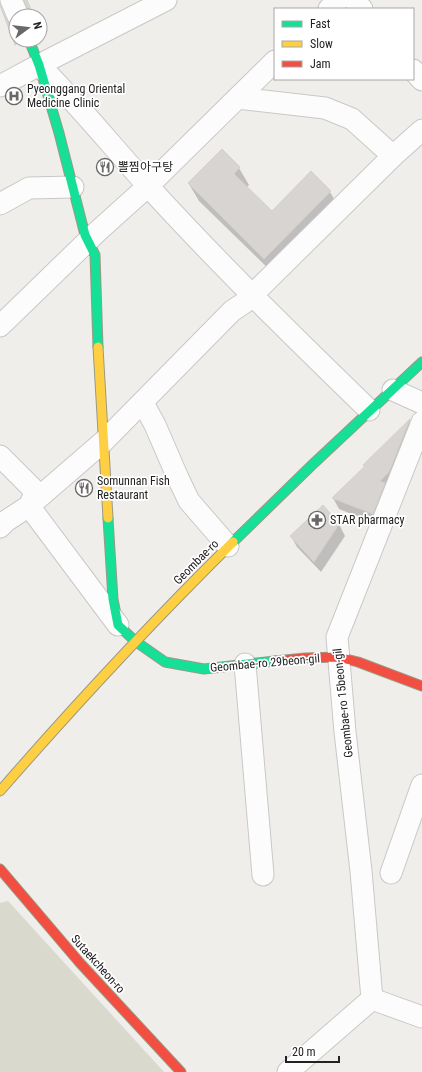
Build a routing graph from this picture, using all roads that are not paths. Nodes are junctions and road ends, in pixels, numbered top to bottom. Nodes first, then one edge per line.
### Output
1 (166, 0) edge
2 (338, 0) edge
3 (354, 0) edge
4 (330, 8) edge
5 (361, 8) edge
6 (33, 48) edge
7 (274, 62) edge
8 (40, 65) junction
9 (414, 71) edge
10 (422, 80) edge
11 (0, 86) edge
12 (237, 98) junction
13 (422, 130) edge
14 (393, 156) junction
15 (148, 186) junction
16 (73, 187) junction
17 (0, 204) edge
18 (88, 240) junction
19 (252, 295) junction
20 (0, 326) edge
21 (422, 362) edge
22 (393, 390) junction
23 (143, 403) junction
24 (422, 403) edge
25 (369, 410) junction
26 (422, 422) edge
27 (103, 442) junction
28 (0, 456) edge
29 (29, 506) junction
30 (0, 527) edge
31 (228, 546) junction
32 (118, 625) junction
33 (135, 640) junction
34 (338, 657) junction
35 (245, 664) junction
36 (422, 686) edge
37 (422, 786) edge
38 (0, 791) edge
39 (0, 869) edge
40 (391, 873) dead end
41 (262, 875) dead end
42 (372, 999) junction
43 (422, 1017) edge
44 (181, 1072) edge
45 (288, 1072) edge

1 - 8 street
2 - 4 street
3 - 5 street
6 - 8 street
7 - 12 street
8 - 11 street
8 - 15 street
8 - 16 street
9 - 10 street
12 - 14 street
12 - 15 street
13 - 14 street
14 - 19 street
15 - 18 street
15 - 19 street
16 - 17 street
16 - 18 street
18 - 20 street
18 - 27 street
19 - 23 street
19 - 25 street
21 - 22 street, Geombae-ro
22 - 24 street
22 - 25 street, Geombae-ro
23 - 27 street
23 - 31 street
25 - 31 street, Geombae-ro
26 - 34 street, Geombae-ro 15beon-gil
27 - 29 street
27 - 32 street
28 - 29 street
29 - 30 street
29 - 32 street
31 - 33 street, Geombae-ro
32 - 33 street, Geombae-ro 29beon-gil
33 - 35 street, Geombae-ro 29beon-gil
33 - 38 street, Geombae-ro
34 - 35 street, Geombae-ro 29beon-gil
34 - 36 street, Geombae-ro 29beon-gil
34 - 42 street, Geombae-ro 15beon-gil
35 - 41 street
37 - 40 street
39 - 44 street, Sutaekcheon-ro
42 - 43 street
42 - 45 street

